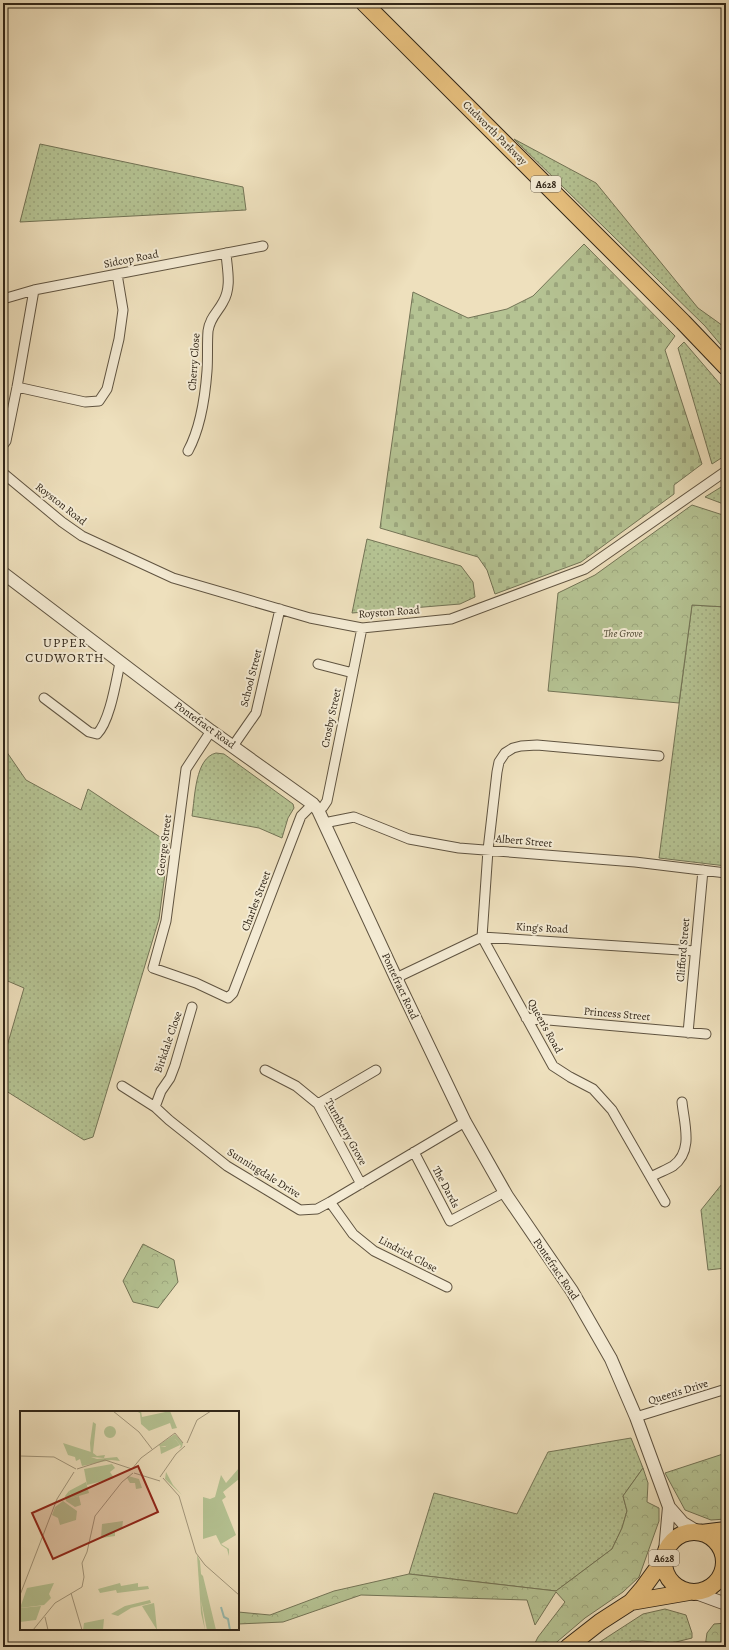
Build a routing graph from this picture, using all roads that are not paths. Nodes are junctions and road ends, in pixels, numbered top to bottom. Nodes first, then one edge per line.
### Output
1 (364, 3) edge
2 (263, 246) dead end
3 (226, 253) junction
4 (117, 274) junction
5 (34, 290) junction
6 (3, 299) edge
7 (726, 367) edge
8 (17, 387) junction
9 (3, 445) edge
10 (188, 451) dead end
11 (726, 471) edge
12 (3, 473) edge
13 (3, 573) edge
14 (280, 609) junction
15 (362, 628) junction
16 (120, 662) junction
17 (318, 664) dead end
18 (353, 673) junction
19 (44, 698) dead end
20 (211, 731) junction
21 (233, 746) junction
22 (659, 756) dead end
23 (315, 807) junction
24 (324, 823) junction
25 (488, 850) junction
26 (703, 870) junction
27 (726, 873) edge
28 (482, 936) junction
29 (695, 950) junction
30 (396, 978) junction
31 (219, 994) joint
32 (192, 1007) dead end
33 (526, 1018) junction
34 (688, 1033) junction
35 (706, 1034) dead end
36 (265, 1070) dead end
37 (376, 1070) dead end
38 (122, 1086) dead end
39 (682, 1102) dead end
40 (318, 1104) junction
41 (155, 1107) junction
42 (465, 1122) junction
43 (414, 1152) junction
44 (651, 1177) junction
45 (361, 1184) junction
46 (505, 1192) junction
47 (330, 1202) junction
48 (665, 1202) dead end
49 (447, 1287) dead end
50 (726, 1389) edge
51 (636, 1417) junction
52 (669, 1507) junction
53 (726, 1530) edge
54 (700, 1532) junction
55 (664, 1555) junction
56 (725, 1566) edge
57 (692, 1592) junction
58 (631, 1602) junction
59 (726, 1604) edge
60 (568, 1647) edge

1 - 7 highway, Cudworth Parkway / A628
2 - 3 street, Sidcop Road
3 - 4 street, Sidcop Road
3 - 10 street, Cherry Close
4 - 5 street, Sidcop Road
4 - 8 street
5 - 6 street, Sidcop Road
5 - 8 street
8 - 9 street
11 - 15 street, Royston Road
12 - 14 street, Royston Road
13 - 16 street, Pontefract Road
14 - 15 street, Royston Road
14 - 21 street, School Street
15 - 18 street, Crosby Street
16 - 19 street
16 - 20 street, Pontefract Road
17 - 18 street
18 - 23 street, Crosby Street
20 - 21 street, Pontefract Road
20 - 31 street, George Street
21 - 23 street, Pontefract Road
22 - 25 street
23 - 24 street, Pontefract Road
23 - 31 street, Charles Street
24 - 25 street, Albert Street
24 - 30 street, Pontefract Road
25 - 26 street, Albert Street
25 - 28 street
26 - 27 street, Albert Street
26 - 29 street, Clifford Street
28 - 29 street, King's Road
28 - 30 street
28 - 33 street, Queen's Road
29 - 34 street, Clifford Street
30 - 42 street, Pontefract Road
32 - 41 street, Birkdale Close
33 - 34 street, Princess Street
33 - 44 street, Queen's Road
34 - 35 street, Princess Street
36 - 40 street, Turnberry Grove
37 - 40 street
38 - 41 street, Sunningdale Drive
39 - 44 street
40 - 45 street, Turnberry Grove
41 - 47 street, Sunningdale Drive
42 - 43 street, Sunningdale Drive
42 - 46 street, Pontefract Road
43 - 45 street, Sunningdale Drive
43 - 46 street, The Dards
44 - 48 street, Queen's Road
45 - 47 street, Sunningdale Drive
46 - 51 street, Pontefract Road
47 - 49 street, Lindrick Close
50 - 51 street, Queen's Drive
51 - 52 street, Pontefract Road
52 - 54 street, Pontefract Road
52 - 55 street, Pontefract Road
53 - 54 highway, A628
54 - 55 highway, A628
54 - 56 highway, A628
55 - 57 highway, A628
55 - 58 highway, A628
56 - 57 highway, A628
57 - 58 highway, A628
57 - 59 street
58 - 60 highway, A628

